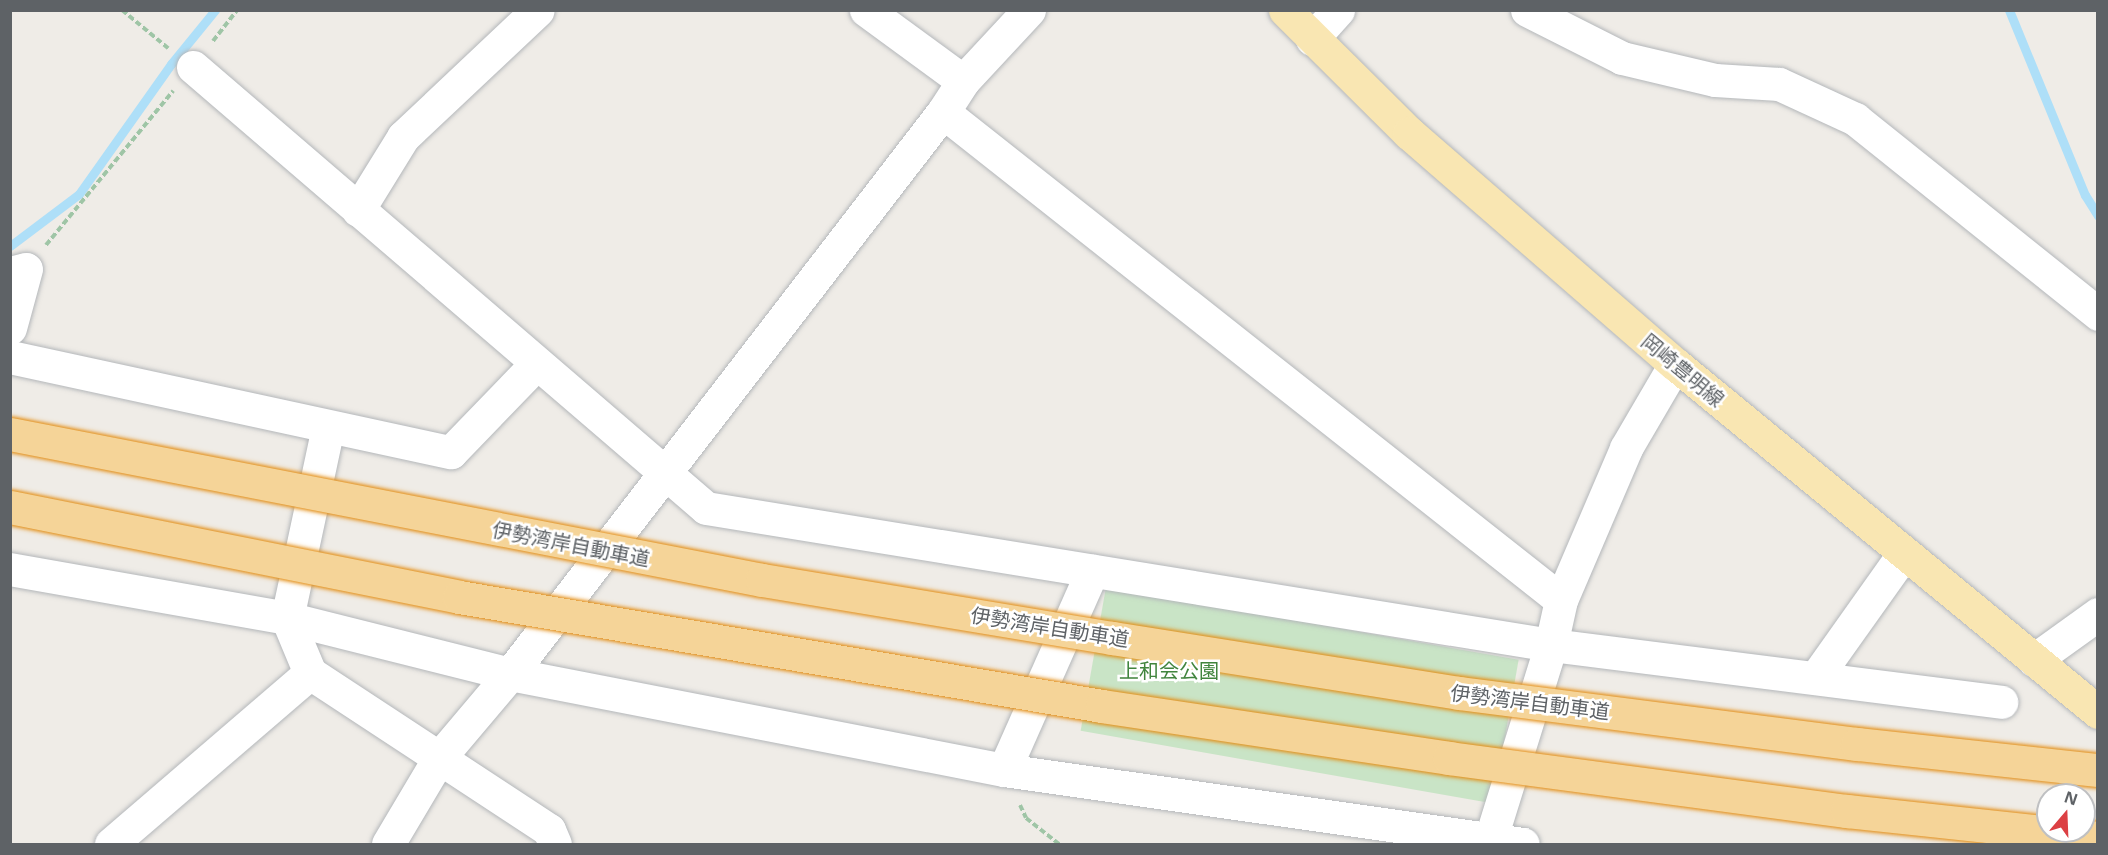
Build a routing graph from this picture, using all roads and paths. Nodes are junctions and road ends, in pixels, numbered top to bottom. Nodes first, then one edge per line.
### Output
1 (122, 10) edge
2 (237, 10) edge
3 (538, 10) edge
4 (866, 10) edge
5 (1029, 10) edge
6 (1285, 10) edge
7 (1338, 10) edge
8 (1527, 10) edge
9 (1312, 39) junction
10 (193, 68) junction
11 (963, 81) junction
12 (943, 112) junction
13 (358, 210) junction
14 (18, 271) edge
15 (2097, 314) edge
16 (10, 328) edge
17 (10, 357) edge
18 (536, 364) junction
19 (1675, 364) junction
20 (328, 427) junction
21 (10, 434) edge
22 (665, 474) junction
23 (10, 507) edge
24 (1904, 553) junction
25 (10, 569) edge
26 (1092, 571) junction
27 (1561, 600) junction
28 (2097, 614) edge
29 (287, 618) junction
30 (1551, 645) junction
31 (2034, 660) junction
32 (310, 672) junction
33 (510, 674) junction
34 (1816, 677) junction
35 (2001, 702) dead end
36 (2097, 712) edge
37 (439, 758) junction
38 (1005, 770) junction
39 (2097, 770) edge
40 (2097, 838) edge
41 (1490, 842) edge
42 (111, 844) edge
43 (388, 844) edge
44 (555, 844) edge
45 (1059, 844) edge
46 (1523, 844) edge

1 - 10 path
2 - 10 path
3 - 13 street
4 - 11 street
5 - 11 street
6 - 9 main road, 岡崎豊明線
7 - 9 street
8 - 15 street
9 - 19 main road, 岡崎豊明線
10 - 13 street
10 - 14 path
11 - 12 street
12 - 22 street
12 - 27 street
13 - 18 street
14 - 16 street
17 - 20 street
18 - 20 street
18 - 22 street
19 - 24 main road, 岡崎豊明線
19 - 27 street
20 - 29 street
21 - 39 highway, 伊勢湾岸自動車道, bridge
22 - 26 street
22 - 33 street
23 - 40 highway, bridge
24 - 31 main road, 岡崎豊明線
24 - 34 street
25 - 29 street
26 - 30 street
26 - 38 street
27 - 30 street
28 - 31 street
29 - 32 street
29 - 33 street
30 - 34 street
30 - 41 street
31 - 36 main road, 岡崎豊明線
32 - 37 street
32 - 42 street
33 - 37 street
33 - 38 street
34 - 35 street
37 - 43 street
37 - 44 street
38 - 41 street
38 - 45 path
41 - 46 street

